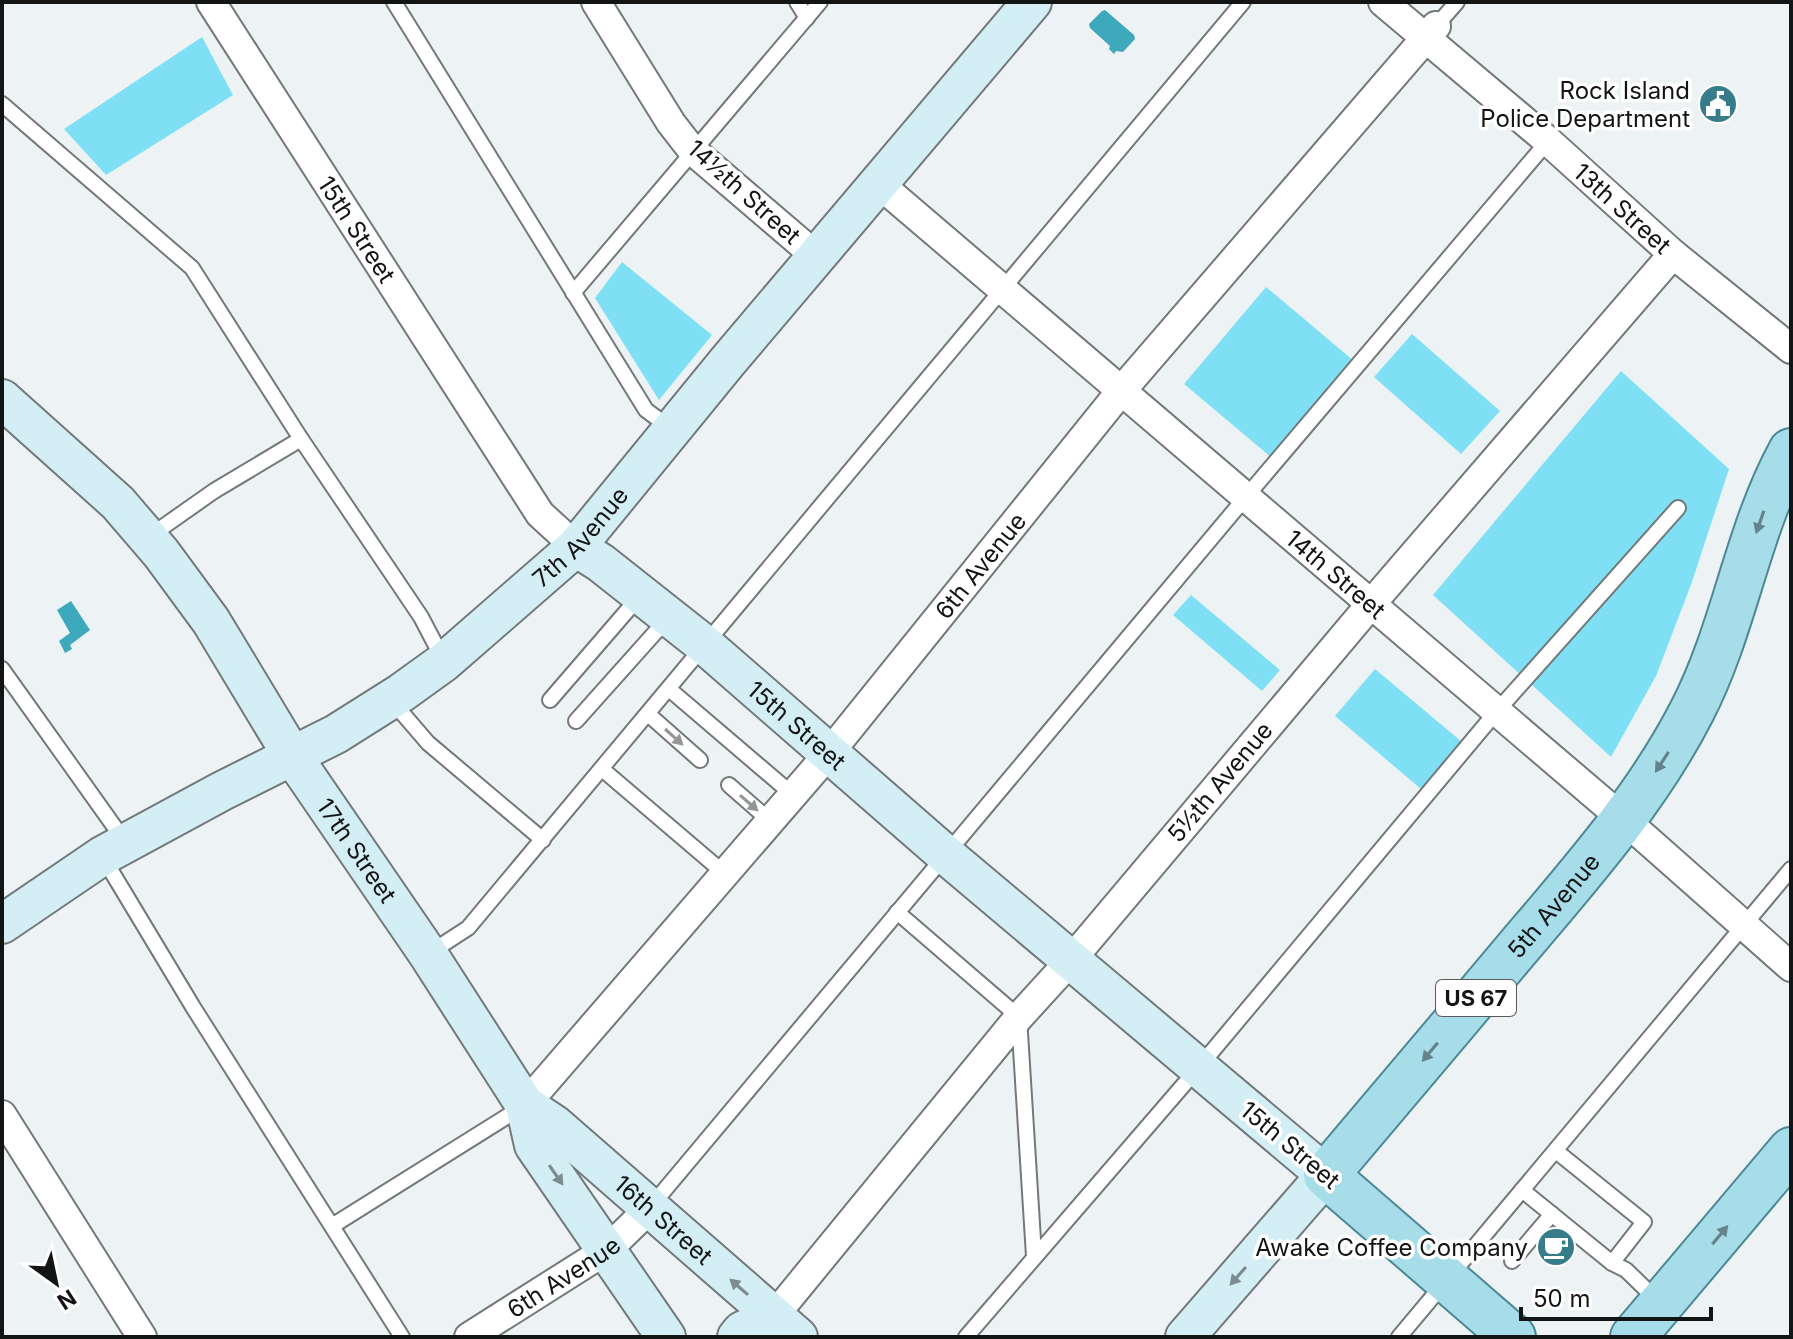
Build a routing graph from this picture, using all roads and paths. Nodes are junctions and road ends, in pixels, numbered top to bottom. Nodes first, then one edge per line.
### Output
1 (211, 2) edge
2 (394, 2) edge
3 (596, 2) edge
4 (797, 2) edge
5 (820, 2) edge
6 (1243, 2) edge
7 (1383, 2) edge
8 (1457, 2) edge
9 (1016, 8) edge
10 (807, 18) junction
11 (1431, 32) junction
12 (2, 104) edge
13 (1548, 141) junction
14 (692, 150) junction
15 (878, 183) junction
16 (1673, 254) junction
17 (817, 257) junction
18 (1001, 288) junction
19 (573, 293) junction
20 (1791, 349) edge
21 (1121, 391) junction
22 (2, 399) edge
23 (673, 431) junction
24 (301, 439) junction
25 (1791, 451) edge
26 (1245, 498) junction
27 (1678, 508) dead end
28 (148, 537) junction
29 (576, 547) junction
30 (1371, 604) junction
31 (655, 606) junction
32 (706, 646) junction
33 (444, 662) junction
34 (2, 669) edge
35 (669, 689) junction
36 (390, 700) junction
37 (550, 700) dead end
38 (1497, 711) junction
39 (648, 714) junction
40 (576, 721) dead end
41 (830, 752) junction
42 (293, 757) junction
43 (700, 760) dead end
44 (602, 769) junction
45 (729, 785) dead end
46 (792, 794) junction
47 (1622, 819) junction
48 (769, 820) junction
49 (543, 840) junction
50 (114, 850) junction
51 (946, 855) junction
52 (1791, 869) edge
53 (724, 873) junction
54 (897, 912) junction
55 (2, 924) edge
56 (1743, 926) junction
57 (428, 954) junction
58 (1071, 960) junction
59 (1791, 967) edge
60 (1019, 1017) junction
61 (1199, 1067) junction
62 (525, 1105) junction
63 (2, 1115) edge
64 (1791, 1150) edge
65 (1556, 1151) junction
66 (1326, 1175) junction
67 (1522, 1190) junction
68 (649, 1209) junction
69 (1552, 1214) junction
70 (332, 1226) junction
71 (608, 1249) junction
72 (1034, 1256) junction
73 (1512, 1261) dead end
74 (1612, 1263) junction
75 (1447, 1280) junction
76 (1661, 1304) junction
77 (786, 1326) edge
78 (142, 1337) edge
79 (402, 1337) edge
80 (469, 1337) edge
81 (666, 1337) edge
82 (737, 1337) edge
83 (966, 1337) edge
84 (1185, 1337) edge
85 (1399, 1337) edge
86 (1513, 1337) edge
87 (1633, 1337) edge

1 - 29 street, 15th Street
2 - 19 lane
3 - 14 street, 14½th Street
4 - 10 lane
5 - 10 lane
6 - 18 lane
7 - 11 street, 13th Street
8 - 11 lane
9 - 15 street, 7th Avenue
10 - 14 lane
11 - 13 street, 13th Street
11 - 21 street, 6th Avenue
12 - 24 lane
13 - 16 street, 13th Street
13 - 26 lane
14 - 17 street, 14½th Street
14 - 19 lane
15 - 17 street, 7th Avenue
15 - 18 street, 14th Street
16 - 20 street, 13th Street
16 - 30 street, 5½th Avenue
17 - 23 street, 7th Avenue
18 - 21 street, 14th Street
18 - 32 lane
19 - 23 lane
21 - 26 street, 14th Street
21 - 41 street, 6th Avenue
22 - 28 street, 17th Street
23 - 29 street, 7th Avenue
24 - 28 lane
24 - 33 lane
25 -> 47 main road, 5th Avenue / US 67
26 - 30 street, 14th Street
26 - 51 lane
27 - 38 lane
28 - 42 street, 17th Street
29 - 31 street, 15th Street
29 - 33 street, 7th Avenue
30 - 38 street, 14th Street
30 - 58 street, 5½th Avenue
31 - 32 street, 15th Street
31 - 37 lane
31 - 40 lane
32 - 35 lane
32 - 41 street, 15th Street
33 - 36 street, 7th Avenue
34 - 50 lane
35 - 39 lane
35 - 46 lane
36 - 42 street, 7th Avenue
36 - 49 lane
38 - 47 street, 14th Street
38 - 61 lane
39 -> 43 lane
39 - 44 lane
41 - 46 street, 6th Avenue
41 - 51 street, 15th Street
42 - 50 street, 7th Avenue
42 - 57 street, 17th Street
44 - 49 lane
44 - 53 lane
45 -> 48 lane
46 - 48 street, 6th Avenue
47 - 56 street, 14th Street
47 -> 66 main road, 5th Avenue / US 67
48 - 53 street, 6th Avenue
49 - 57 lane
50 - 55 street, 7th Avenue
50 - 70 lane
51 - 54 lane
51 - 58 street, 15th Street
52 - 56 lane
53 - 62 street, 6th Avenue
54 - 60 lane
54 - 68 lane
56 - 59 street, 14th Street
56 - 65 lane
57 - 62 street, 17th Street
58 - 60 street, 5½th Avenue
58 - 61 street, 15th Street
60 - 72 lane
60 - 77 street, 5½th Avenue
61 - 66 street, 15th Street
61 - 72 lane
62 - 68 street, 16th Street
62 - 70 lane
62 -> 71 street, 17th Street
63 - 78 street
76 -> 64 main road
65 - 67 lane
65 - 74 lane
66 - 75 main road, 15th Street
66 -> 84 street, 5th Avenue
67 - 69 lane
67 - 75 lane
68 - 71 street, 6th Avenue
77 -> 68 street, 16th Street
69 - 73 lane
69 - 74 lane
70 - 79 lane
71 - 80 street, 6th Avenue
71 - 81 street, 17th Street
72 - 83 lane
74 - 76 lane
75 - 85 lane
75 - 86 main road, 15th Street
76 - 87 main road
77 - 82 street

